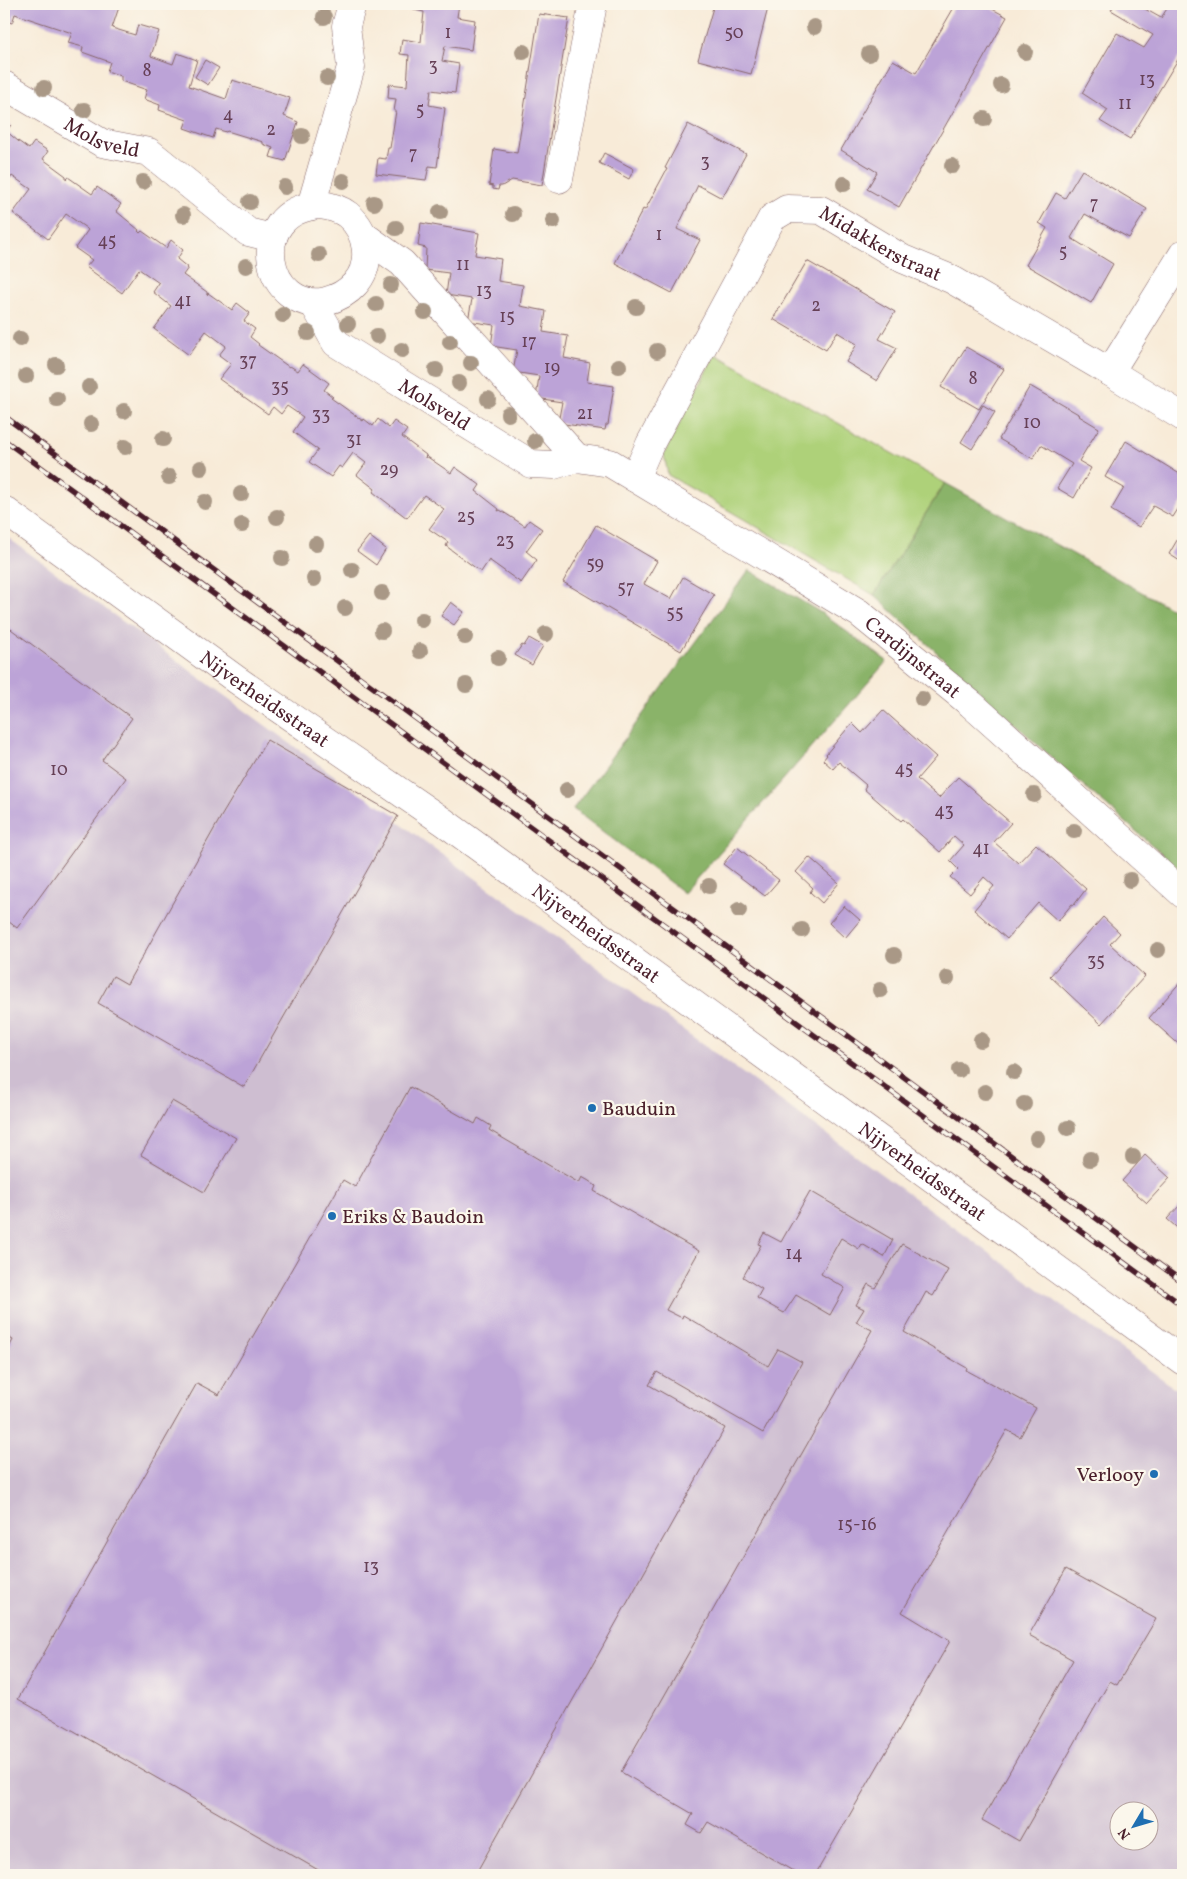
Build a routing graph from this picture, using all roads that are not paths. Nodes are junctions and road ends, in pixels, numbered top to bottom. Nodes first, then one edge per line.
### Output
1 (352, 4) edge
2 (593, 4) edge
3 (4, 85) edge
4 (559, 179) dead end
5 (311, 206) junction
6 (363, 236) junction
7 (273, 238) junction
8 (1183, 254) edge
9 (314, 304) junction
10 (1110, 372) junction
11 (1183, 417) edge
12 (577, 458) junction
13 (610, 463) joint
14 (635, 478) junction
15 (4, 510) edge
16 (1183, 894) edge
17 (1183, 1361) edge

1 - 5 street
2 - 4 street
3 - 7 street, Molsveld
5 - 6 street
5 - 7 street
6 - 9 street
6 - 12 street
7 - 9 street
8 - 10 street
9 - 12 street, Molsveld
10 - 11 street, Midakkerstraat
10 - 14 street, Midakkerstraat
12 - 13 street, Molsveld
13 - 14 street, Cardijnstraat
14 - 16 street, Cardijnstraat
15 - 17 street, Nijverheidsstraat

